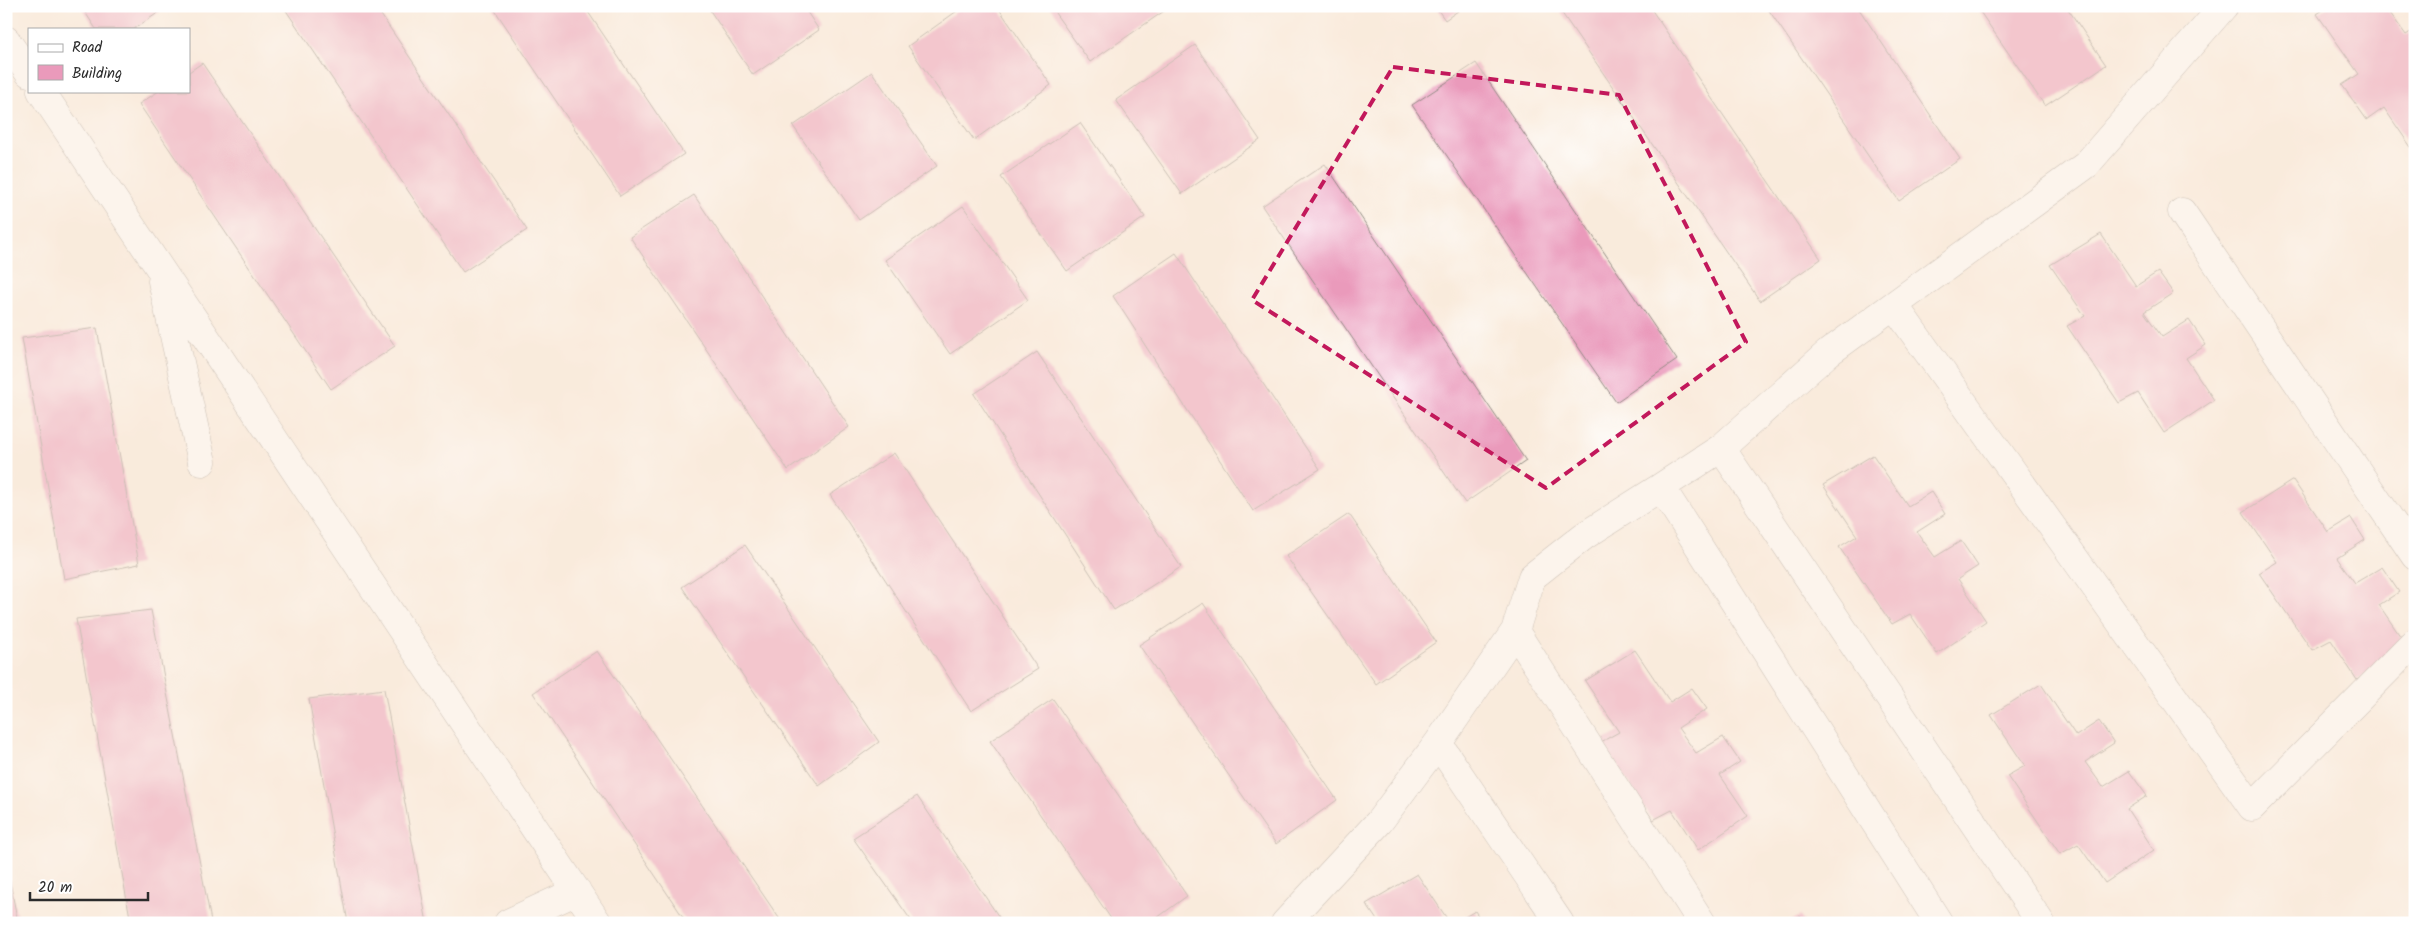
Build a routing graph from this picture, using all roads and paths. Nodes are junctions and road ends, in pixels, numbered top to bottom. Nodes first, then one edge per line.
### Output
1 (2224, 6) edge
2 (6, 40) edge
3 (28, 73) edge
4 (42, 92) edge
5 (2182, 212) dead end
6 (158, 265) junction
7 (1894, 305) junction
8 (1721, 448) junction
9 (202, 462) dead end
10 (1661, 487) junction
11 (2415, 556) edge
12 (1515, 631) junction
13 (2415, 642) edge
14 (1438, 742) junction
15 (577, 891) junction
16 (508, 923) edge
17 (598, 923) edge
18 (1285, 923) edge
19 (1560, 923) edge
20 (1702, 923) edge
21 (1939, 923) edge
22 (2041, 923) edge

1 - 7 street
2 - 3 street
4 - 6 street
5 - 11 street
6 - 9 street
6 - 15 street
7 - 8 street
7 - 13 street
8 - 10 street
8 - 22 street
10 - 12 street
10 - 21 street
12 - 14 street
12 - 20 street
14 - 18 street
14 - 19 street
15 - 16 street
15 - 17 street

